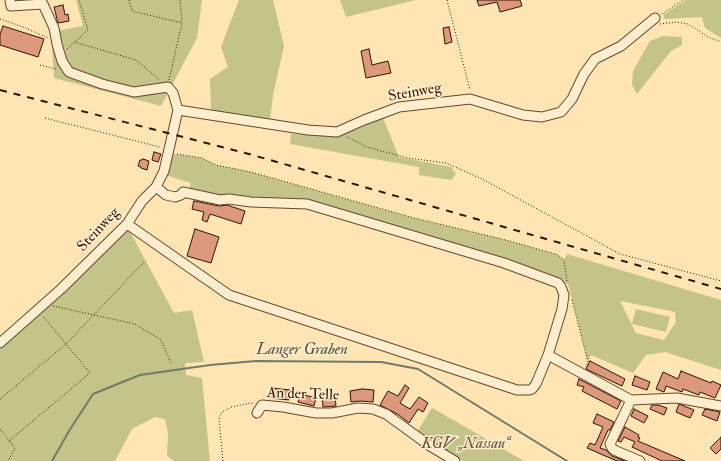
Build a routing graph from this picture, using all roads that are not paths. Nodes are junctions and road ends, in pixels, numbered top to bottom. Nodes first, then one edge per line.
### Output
1 (10, 0) edge
2 (655, 22) road end
3 (178, 110) junction
4 (156, 186) junction
5 (127, 224) junction
6 (0, 343) edge
7 (548, 355) junction
8 (631, 400) junction
9 (721, 406) edge
10 (257, 413) dead end
11 (455, 461) edge
12 (640, 461) edge

1 - 3 street
2 - 3 street, Steinweg
3 - 4 street, Steinweg
4 - 5 street, Steinweg
4 - 7 street
5 - 6 street, Steinweg
5 - 7 street
7 - 8 street
8 - 9 street
8 - 12 street
10 - 11 street, An der Telle

